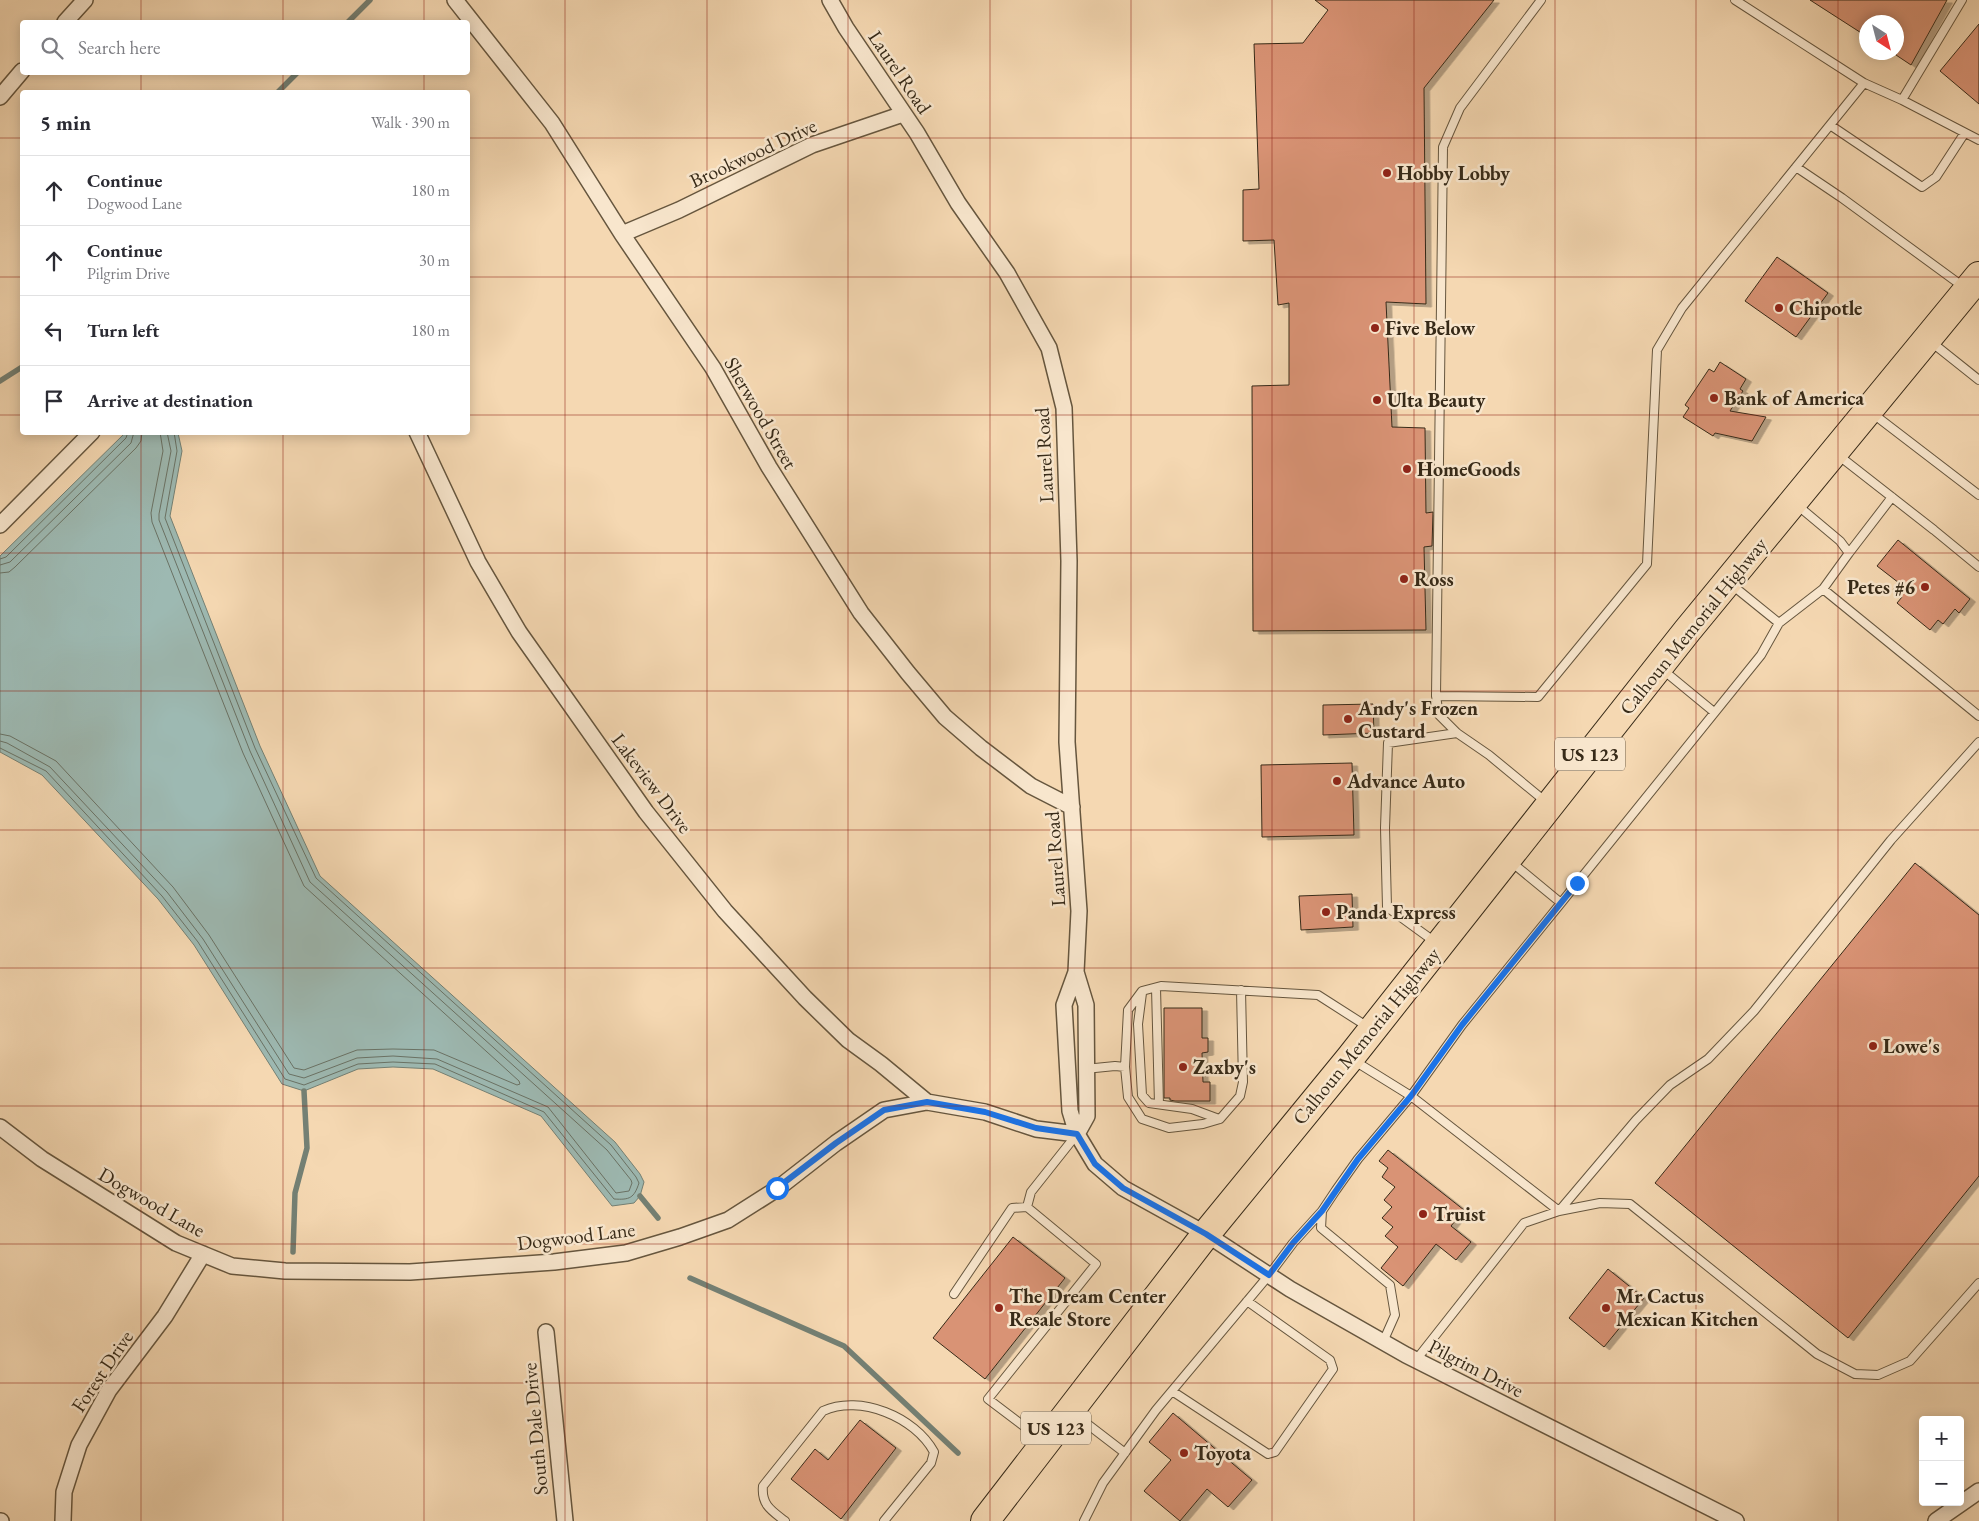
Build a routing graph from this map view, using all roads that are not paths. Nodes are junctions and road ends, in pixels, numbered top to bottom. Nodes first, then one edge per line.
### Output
1 (85, 0) edge
2 (455, 0) edge
3 (830, 0) edge
4 (1541, 0) edge
5 (1735, 0) edge
6 (1962, 0) edge
7 (67, 20) edge
8 (20, 73) edge
9 (1864, 82) junction
10 (0, 97) edge
11 (1902, 100) junction
12 (903, 114) junction
13 (1830, 125) junction
14 (1964, 134) junction
15 (1979, 140) edge
16 (1796, 167) junction
17 (622, 234) junction
18 (1975, 288) edge
19 (1928, 339) junction
20 (1979, 380) edge
21 (1869, 411) junction
22 (89, 435) edge
23 (418, 435) edge
24 (1834, 452) junction
25 (1979, 495) edge
26 (1892, 498) junction
27 (1793, 503) junction
28 (0, 525) edge
29 (1849, 553) junction
30 (1979, 567) edge
31 (1728, 582) junction
32 (1823, 589) junction
33 (1779, 623) junction
34 (1659, 667) junction
35 (1436, 696) junction
36 (1714, 712) junction
37 (1979, 716) edge
38 (1457, 733) junction
39 (1979, 742) edge
40 (1550, 805) junction
41 (1072, 807) junction
42 (1507, 858) junction
43 (1561, 902) junction
44 (1439, 945) junction
45 (1076, 972) junction
46 (1156, 988) junction
47 (1242, 990) junction
48 (1142, 991) junction
49 (1372, 1029) junction
50 (1350, 1058) junction
51 (1125, 1067) junction
52 (1085, 1069) junction
53 (1411, 1096) junction
54 (927, 1102) junction
55 (1159, 1104) junction
56 (1220, 1119) junction
57 (0, 1127) edge
58 (1077, 1134) junction
59 (1027, 1207) junction
60 (1322, 1211) junction
61 (1559, 1211) junction
62 (1206, 1234) junction
63 (203, 1254) junction
64 (1269, 1275) junction
65 (1979, 1283) edge
66 (954, 1294) dead end
67 (1247, 1302) junction
68 (546, 1332) dead end
69 (1383, 1342) junction
70 (1416, 1360) junction
71 (1172, 1391) junction
72 (1069, 1411) junction
73 (1045, 1442) junction
74 (1125, 1453) junction
75 (1979, 1491) edge
76 (992, 1518) edge
77 (63, 1521) edge
78 (564, 1521) edge
79 (785, 1521) edge
80 (884, 1521) edge
81 (1084, 1521) edge
82 (1736, 1521) edge
83 (1936, 1521) edge

1 - 7 street
2 - 17 street, Sherwood Street
3 - 12 street, Laurel Road
4 - 35 lane
5 - 9 lane
6 - 11 lane
8 - 10 street
9 - 11 lane
9 - 13 lane
11 - 14 lane
12 - 17 street, Brookwood Drive
12 - 41 street, Laurel Road
13 - 14 lane
13 - 16 lane
14 - 15 lane
16 - 18 lane
16 - 35 lane
17 - 41 street, Sherwood Street
18 - 19 highway, Calhoun Memorial Highway / US 123
19 - 20 lane
19 - 21 highway, Calhoun Memorial Highway / US 123
21 - 24 highway, Calhoun Memorial Highway / US 123
21 - 25 lane
22 - 28 street
23 - 54 street, Lakeview Drive
24 - 26 lane
24 - 27 highway, Calhoun Memorial Highway / US 123
26 - 29 lane
26 - 30 lane
27 - 29 lane
27 - 31 highway, Calhoun Memorial Highway / US 123
29 - 32 lane
31 - 33 lane
31 - 34 highway, Calhoun Memorial Highway / US 123
32 - 33 lane
32 - 37 lane
33 - 36 lane
34 - 36 lane
34 - 40 highway, Calhoun Memorial Highway / US 123
35 - 38 lane
36 - 43 lane
38 - 40 lane
38 - 44 lane
39 - 61 lane
40 - 42 highway, Calhoun Memorial Highway / US 123
41 - 45 street, Laurel Road
42 - 43 lane
42 - 44 highway, Calhoun Memorial Highway / US 123
43 - 53 lane
44 - 49 highway, Calhoun Memorial Highway / US 123
45 - 52 street, Laurel Road
45 - 58 street, Laurel Road
46 - 47 lane
46 - 48 lane
46 - 55 lane
47 - 49 lane
47 - 56 lane
48 - 51 lane
48 - 55 lane
49 - 50 highway, Calhoun Memorial Highway / US 123
50 - 53 lane
50 - 62 highway, Calhoun Memorial Highway / US 123
51 - 52 lane
51 - 56 lane
52 - 58 street, Laurel Road
53 - 60 lane
53 - 61 lane
54 - 58 street, Dogwood Lane
54 - 63 street, Dogwood Lane
55 - 56 lane
57 - 63 street, Dogwood Lane
58 - 59 lane
58 - 62 street
59 - 66 lane
59 - 73 lane
60 - 64 lane
60 - 69 lane
61 - 65 lane
61 - 70 lane
62 - 64 street, Pilgrim Drive
62 - 72 highway, Calhoun Memorial Highway / US 123
63 - 77 street, Forest Drive
64 - 67 lane
64 - 69 street, Pilgrim Drive
67 - 71 lane
67 - 71 lane
68 - 78 street, South Dale Drive
69 - 70 street, Pilgrim Drive
70 - 82 street, Pilgrim Drive
71 - 74 lane
72 - 73 highway, Calhoun Memorial Highway / US 123
72 - 74 lane
73 - 76 highway, Calhoun Memorial Highway / US 123
74 - 81 lane
75 - 83 street
79 - 80 lane

